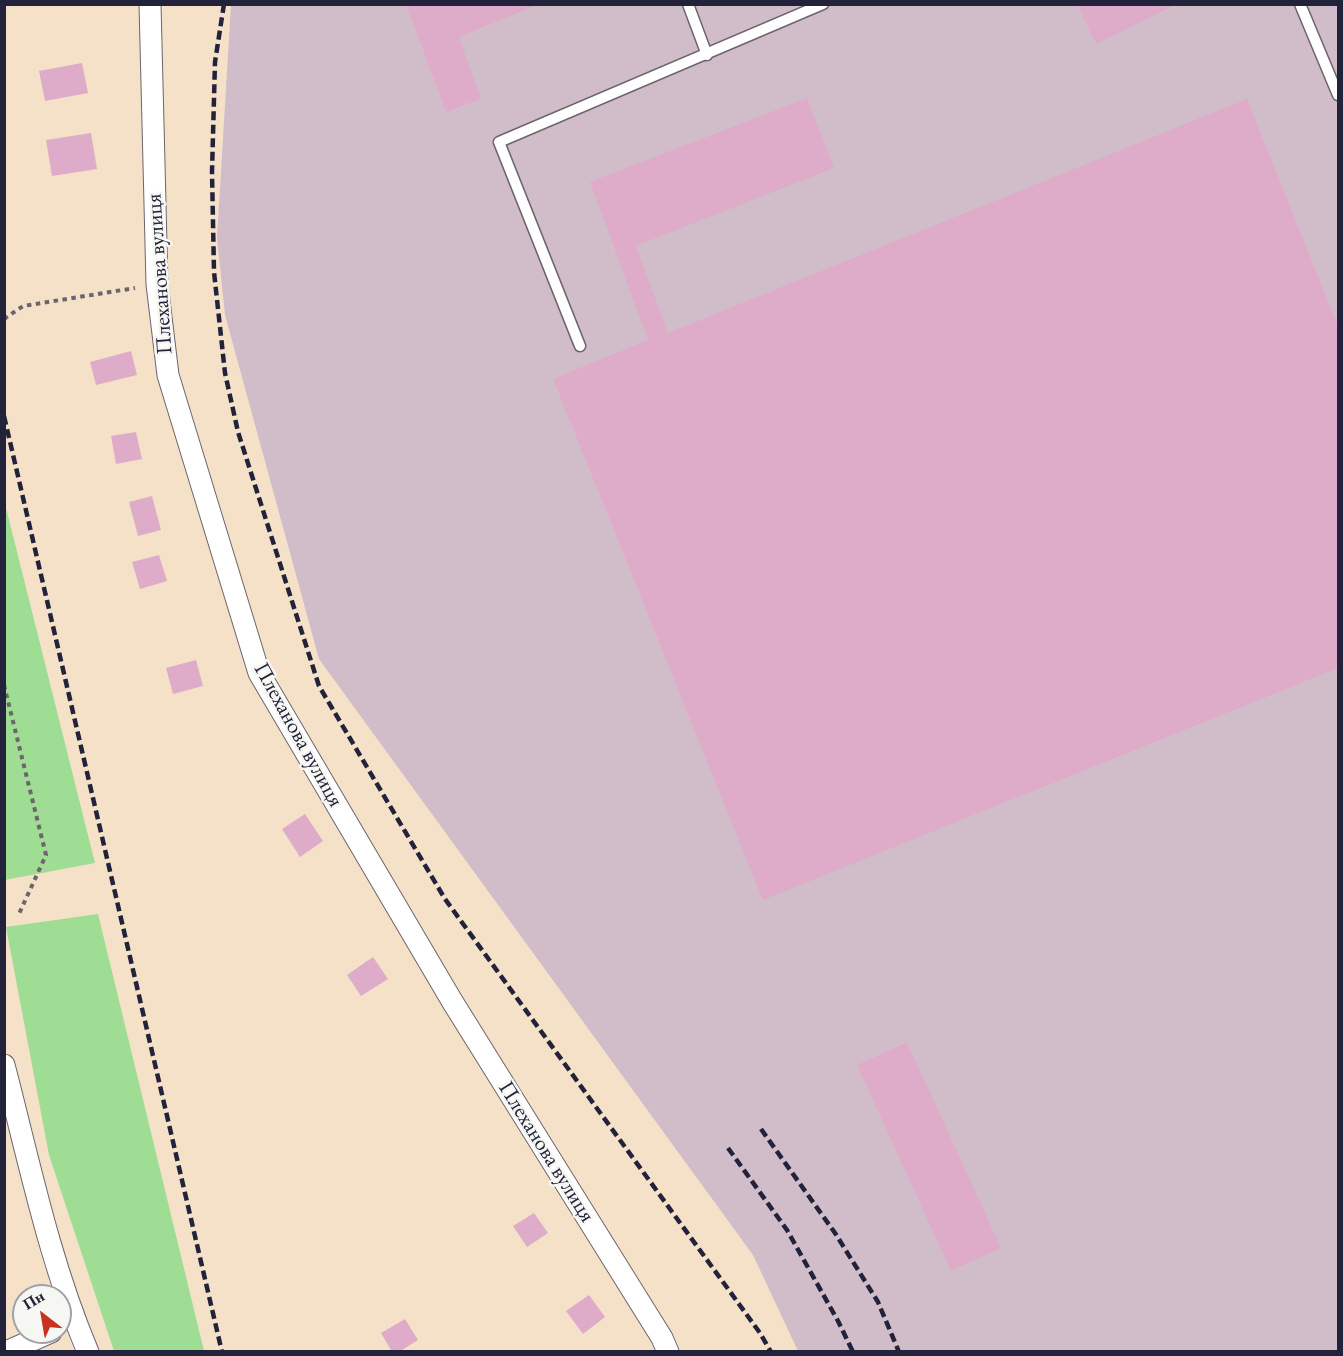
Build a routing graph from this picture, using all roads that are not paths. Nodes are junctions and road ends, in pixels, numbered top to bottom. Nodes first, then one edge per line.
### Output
1 (150, 4) edge
2 (688, 4) edge
3 (823, 4) edge
4 (1300, 4) edge
5 (707, 55) junction
6 (1338, 95) edge
7 (580, 346) dead end
8 (4, 1065) edge
9 (59, 1284) edge
10 (72, 1330) edge
11 (24, 1344) edge
12 (6, 1352) edge
13 (88, 1352) edge
14 (668, 1352) edge

1 - 14 street, Плеханова вулиця
2 - 5 lane
3 - 5 lane
4 - 6 lane
5 - 7 lane
8 - 9 street
10 - 13 street
11 - 12 street

